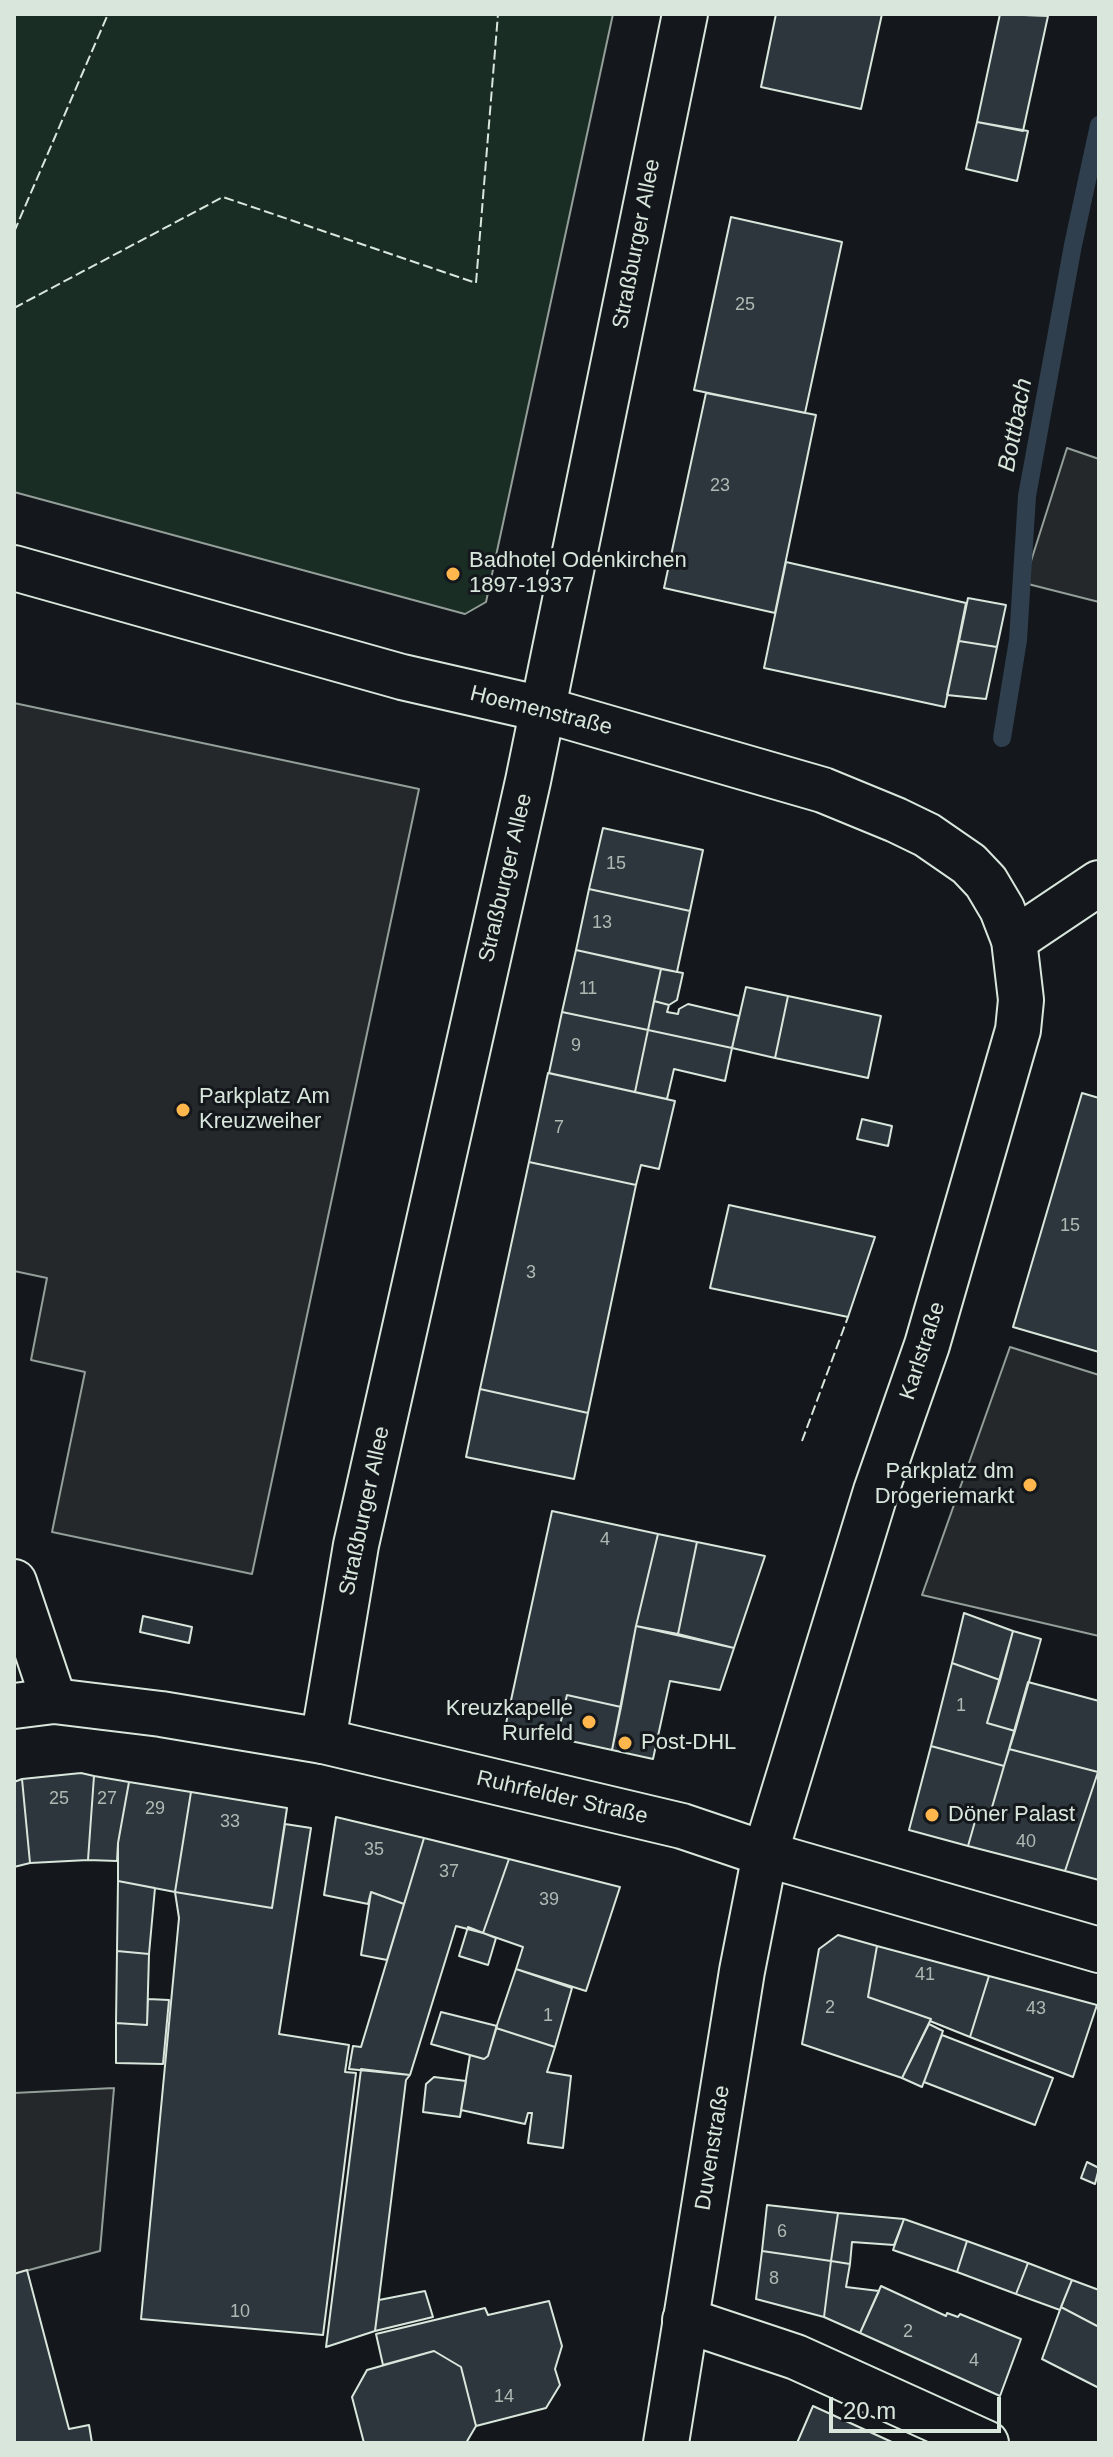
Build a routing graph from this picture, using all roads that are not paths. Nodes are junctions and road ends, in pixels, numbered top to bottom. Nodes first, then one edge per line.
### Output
1 (685, 14) edge
2 (14, 568) edge
3 (542, 709) junction
4 (1099, 883) edge
5 (1014, 940) junction
6 (14, 1582) edge
7 (34, 1704) edge
8 (323, 1741) junction
9 (765, 1854) junction
10 (1099, 1950) edge
11 (685, 2320) junction
12 (666, 2443) edge
13 (986, 2443) edge

1 - 3 main road, Straßburger Allee
2 - 3 main road, Hoemenstraße
3 - 5 main road, Hoemenstraße
3 - 8 main road, Straßburger Allee
4 - 5 main road
5 - 9 main road, Karlstraße
6 - 7 main road
7 - 8 main road, Ruhrfelder Straße
8 - 9 main road, Ruhrfelder Straße
9 - 10 main road, Ruhrfelder Straße
9 - 11 main road, Duvenstraße
11 - 12 main road, Duvenstraße
11 - 13 main road

